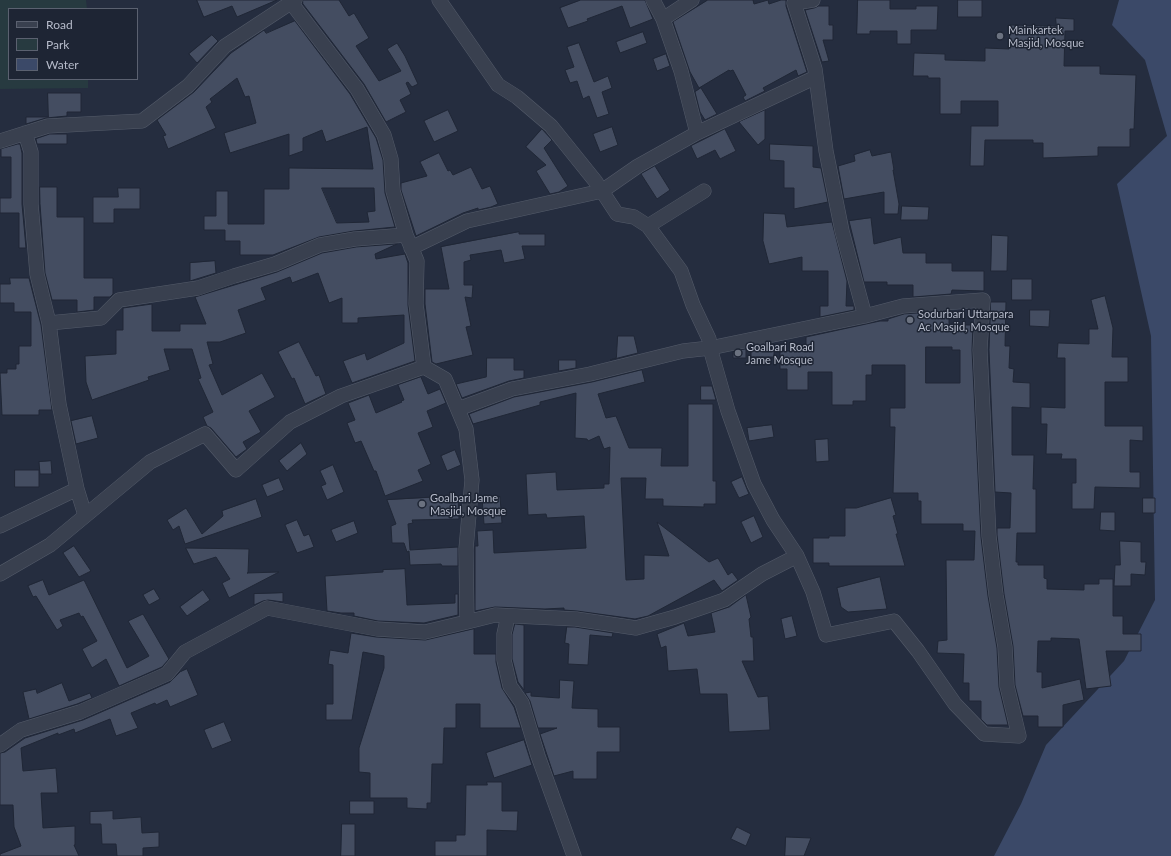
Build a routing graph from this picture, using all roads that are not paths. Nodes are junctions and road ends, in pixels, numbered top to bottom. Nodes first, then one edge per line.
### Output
1 (439, 0) edge
2 (653, 0) edge
3 (692, 0) edge
4 (814, 0) edge
5 (291, 1) edge
6 (663, 19) junction
7 (816, 78) junction
8 (25, 133) junction
9 (697, 133) junction
10 (0, 141) edge
11 (602, 190) junction
12 (704, 191) dead end
13 (648, 226) junction
14 (409, 242) junction
15 (865, 316) junction
16 (49, 323) junction
17 (710, 348) junction
18 (424, 367) junction
19 (458, 409) junction
20 (77, 489) junction
21 (86, 515) junction
22 (0, 526) edge
23 (797, 556) junction
24 (0, 574) edge
25 (508, 616) junction
26 (467, 622) junction
27 (0, 745) edge
28 (574, 856) edge

1 - 11 street
2 - 6 street
3 - 6 street
4 - 7 street
5 - 8 street
5 - 14 street
6 - 9 street
7 - 9 street
7 - 15 street
8 - 10 street
8 - 16 street
9 - 11 street
11 - 13 street
11 - 14 street
12 - 13 street
13 - 17 street
14 - 16 street
14 - 18 street
15 - 17 street
15 - 23 street
16 - 20 street
17 - 19 street
17 - 23 street
18 - 19 street
18 - 21 street
19 - 26 street
20 - 21 street
20 - 22 street
21 - 24 street
23 - 25 street
25 - 26 street
25 - 28 street
26 - 27 street

